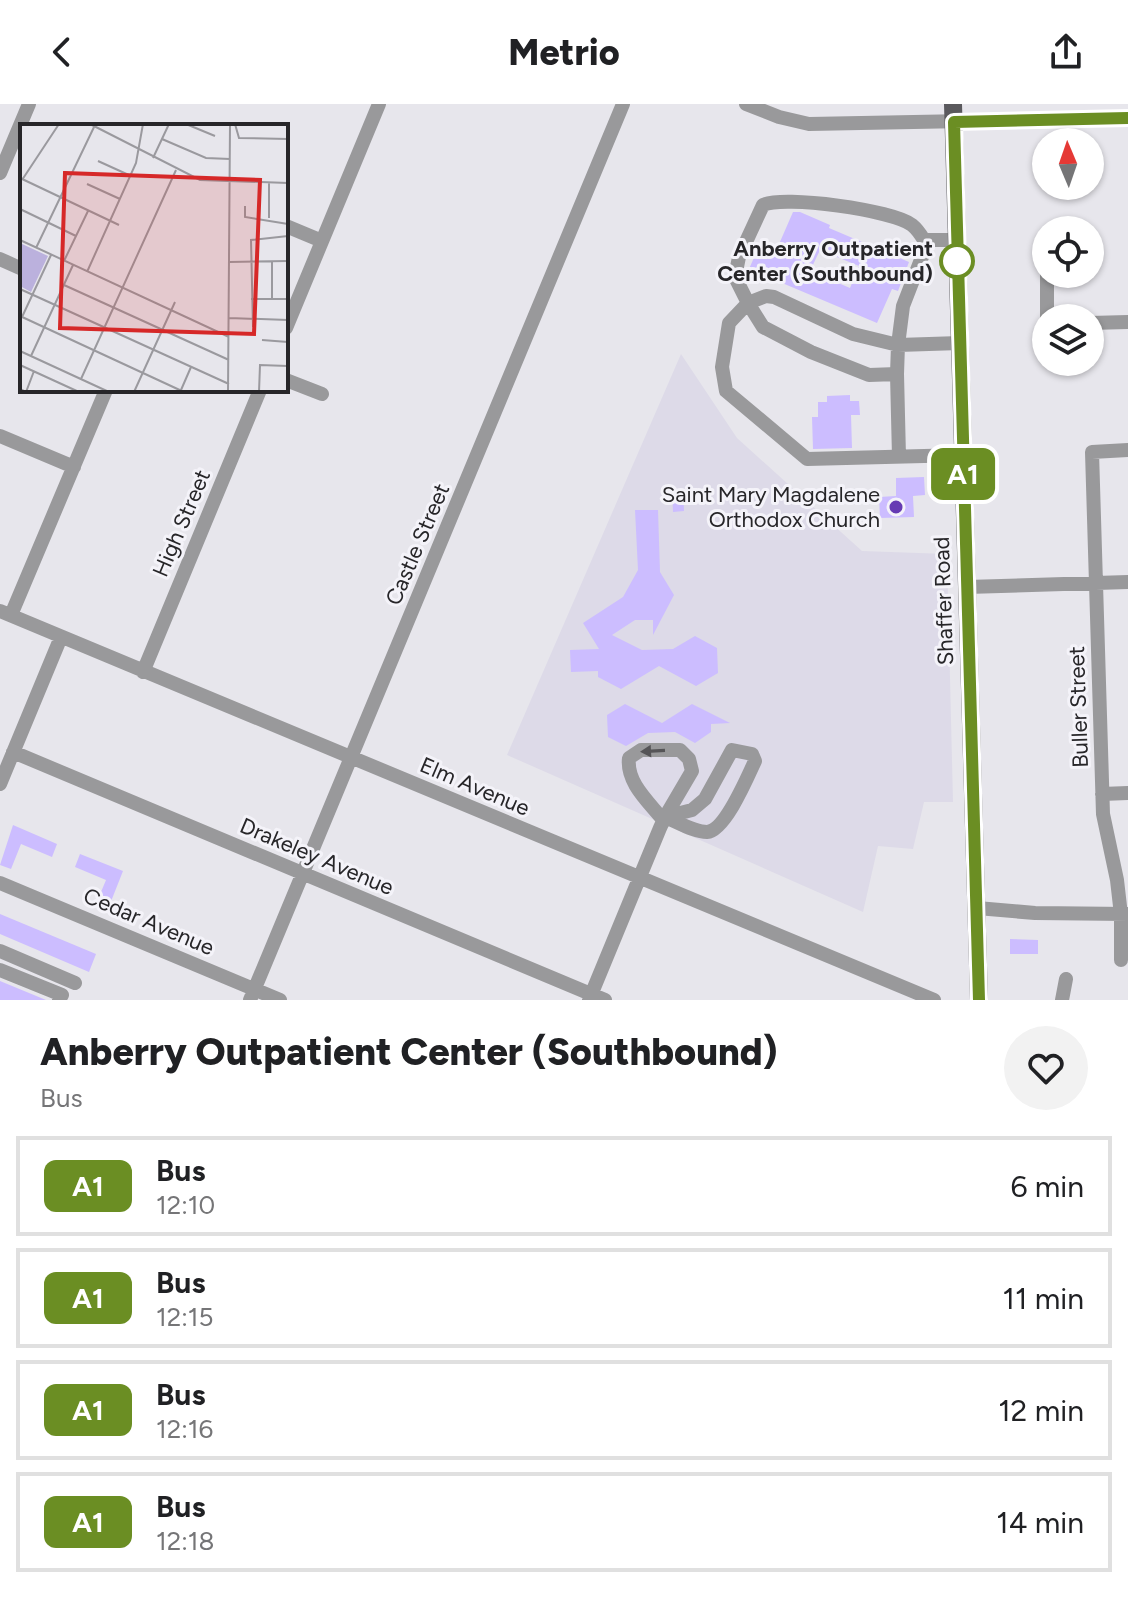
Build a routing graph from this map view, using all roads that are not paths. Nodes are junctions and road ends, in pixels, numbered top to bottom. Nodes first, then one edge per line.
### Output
1 (29, 104) edge
2 (378, 104) edge
3 (623, 104) edge
4 (746, 104) edge
5 (1050, 104) edge
6 (1106, 111) edge
7 (953, 113) edge
8 (1128, 118) edge
9 (1050, 120) junction
10 (21, 124) edge
11 (20, 125) edge
12 (0, 173) edge
13 (288, 227) edge
14 (924, 240) junction
15 (957, 240) junction
16 (322, 241) junction
17 (0, 259) edge
18 (20, 268) edge
19 (748, 303) junction
20 (1128, 322) edge
21 (288, 323) edge
22 (1104, 323) edge
23 (960, 343) junction
24 (898, 345) junction
25 (897, 374) junction
26 (288, 381) edge
27 (105, 392) edge
28 (259, 392) edge
29 (322, 394) dead end
30 (0, 436) edge
31 (1128, 450) edge
32 (963, 455) junction
33 (899, 457) junction
34 (74, 467) junction
35 (1128, 582) edge
36 (1096, 583) junction
37 (967, 587) junction
38 (6, 613) edge
39 (61, 637) junction
40 (143, 672) junction
41 (13, 752) junction
42 (351, 758) junction
43 (0, 784) edge
44 (1128, 793) edge
45 (1102, 794) junction
46 (663, 822) junction
47 (302, 874) junction
48 (639, 878) junction
49 (0, 883) edge
50 (977, 908) junction
51 (1124, 914) edge
52 (0, 951) edge
53 (1121, 960) dead end
54 (0, 970) edge
55 (1066, 979) dead end
56 (75, 983) dead end
57 (252, 995) edge
58 (595, 998) edge
59 (59, 1000) edge
60 (280, 1000) edge
61 (934, 1000) edge
62 (979, 1000) edge
63 (1062, 1000) edge

1 - 10 street
2 - 16 street
3 - 42 street, Castle Street
4 - 7 street
5 - 9 street
6 - 8 street
6 - 9 street
7 - 9 street
7 - 15 main road, Shaffer Road
11 - 12 street
13 - 16 street
14 - 15 street
14 - 19 street
14 - 24 street
15 - 23 main road, Shaffer Road
16 - 21 street
17 - 18 street
19 - 24 street
19 - 25 street
19 - 33 street
20 - 22 street
23 - 24 street
23 - 32 main road, Shaffer Road
24 - 25 street
25 - 33 street
26 - 29 street
27 - 34 street
28 - 40 street, High Street
30 - 34 street
31 - 36 street, Buller Street
32 - 33 street
32 - 37 main road, Shaffer Road
34 - 38 street
35 - 36 street
36 - 37 street
36 - 45 street, Buller Street
37 - 50 main road, Shaffer Road
38 - 39 street, Elm Avenue
39 - 40 street, Elm Avenue
39 - 41 street
40 - 42 street, Elm Avenue
41 - 43 street
41 - 47 street, Drakeley Avenue
42 - 47 street, Castle Street
42 - 48 street, Elm Avenue
44 - 45 street
45 - 51 street, Buller Street
46 -> 46 street
46 - 46 street
46 - 48 street
47 - 57 street, Castle Street
47 - 58 street, Drakeley Avenue
48 - 58 street
48 - 61 street, Elm Avenue
49 - 57 street, Cedar Avenue
50 - 51 street
50 - 62 main road, Shaffer Road
51 - 53 street, Buller Street
52 - 56 street
54 - 59 street
55 - 63 street
57 - 60 street, Cedar Avenue

